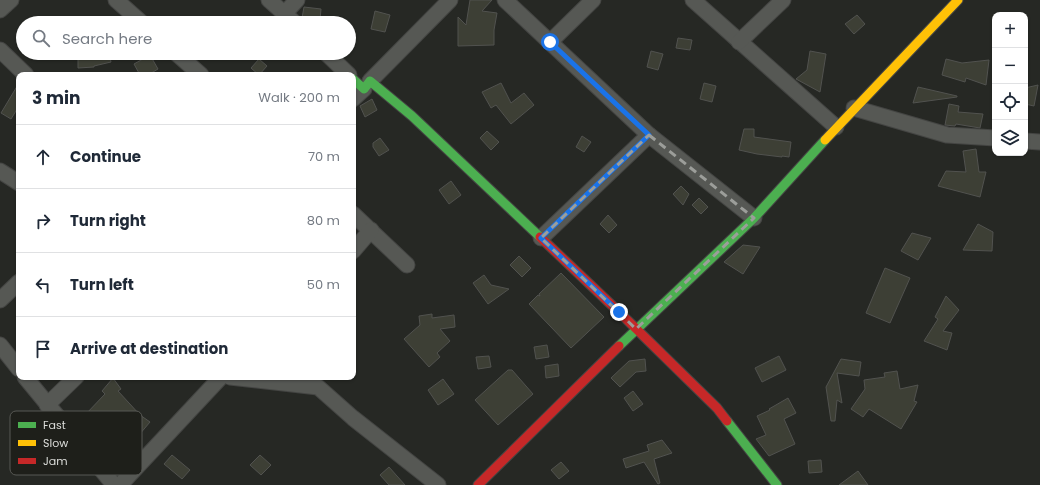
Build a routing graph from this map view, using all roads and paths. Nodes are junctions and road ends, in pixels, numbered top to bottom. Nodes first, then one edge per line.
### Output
1 (11, 0) edge
2 (116, 0) edge
3 (269, 0) edge
4 (297, 0) edge
5 (450, 0) edge
6 (504, 0) edge
7 (593, 0) edge
8 (693, 0) edge
9 (783, 0) edge
10 (958, 0) edge
11 (0, 10) edge
12 (134, 16) edge
13 (288, 16) edge
14 (291, 16) edge
15 (550, 42) junction
16 (739, 42) junction
17 (0, 50) edge
18 (184, 60) edge
19 (333, 60) edge
20 (23, 72) edge
21 (198, 72) edge
22 (346, 72) edge
23 (360, 87) edge
24 (854, 108) junction
25 (836, 127) junction
26 (649, 135) junction
27 (992, 138) edge
28 (1028, 141) edge
29 (1040, 142) edge
30 (0, 171) edge
31 (16, 181) edge
32 (356, 217) edge
33 (754, 218) junction
34 (371, 230) junction
35 (541, 238) junction
36 (356, 248) edge
37 (407, 265) dead end
38 (16, 285) edge
39 (0, 300) edge
40 (636, 329) junction
41 (0, 345) edge
42 (16, 365) edge
43 (27, 380) edge
44 (73, 380) edge
45 (218, 380) edge
46 (256, 380) edge
47 (47, 405) junction
48 (52, 411) edge
49 (142, 461) edge
50 (106, 475) edge
51 (129, 475) edge
52 (114, 485) edge
53 (120, 485) edge
54 (438, 485) edge
55 (478, 485) edge
56 (777, 485) edge

1 - 11 street
2 - 12 street
3 - 13 street
4 - 14 street
5 - 23 street
6 - 15 street
7 - 15 street
8 - 16 street
9 - 16 street
10 - 24 street
15 - 26 street
16 - 25 street
17 - 20 street
18 - 21 street
19 - 22 street
23 - 35 street
24 - 25 street
24 - 27 street
25 - 33 street
26 - 33 street
26 - 35 street
28 - 29 street
30 - 31 street
32 - 34 street
33 - 40 street
34 - 36 street
34 - 37 street
35 - 40 street
38 - 39 street
40 - 55 street
40 - 56 street
41 - 42 street
43 - 47 street
44 - 47 street
45 - 49 street
46 - 54 street
47 - 48 street
50 - 52 street
51 - 53 street

